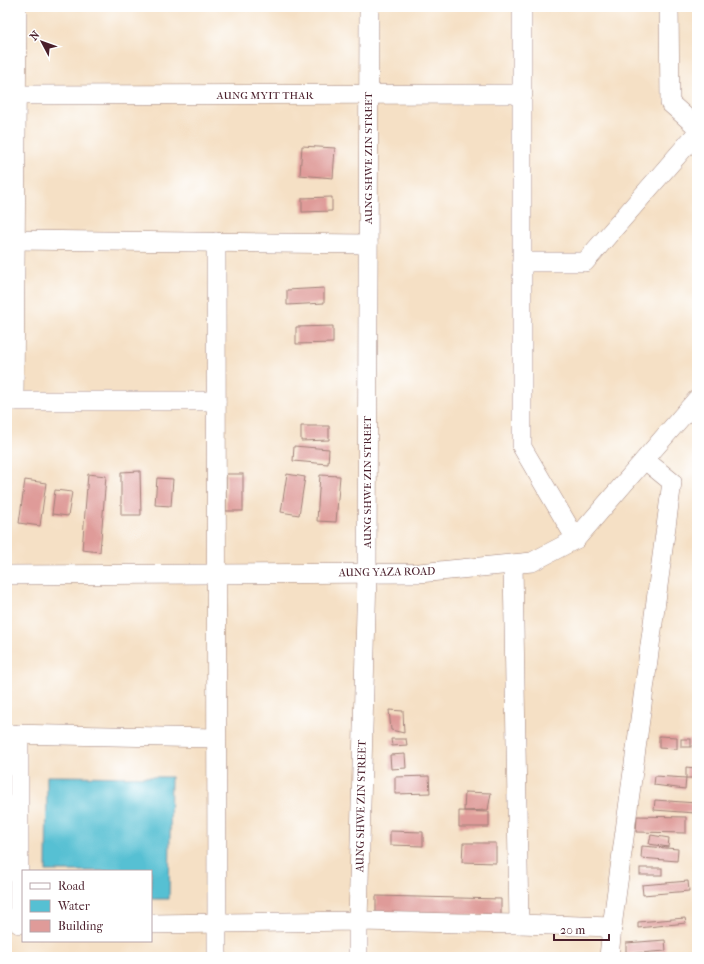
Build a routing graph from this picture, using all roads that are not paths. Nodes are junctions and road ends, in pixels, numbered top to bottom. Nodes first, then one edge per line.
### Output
1 (17, 7) edge
2 (369, 7) edge
3 (522, 7) edge
4 (669, 7) edge
5 (523, 94) junction
6 (368, 95) junction
7 (12, 96) edge
8 (697, 127) edge
9 (697, 133) edge
10 (15, 240) junction
11 (216, 242) junction
12 (368, 244) junction
13 (522, 262) junction
14 (697, 399) edge
15 (10, 400) edge
16 (216, 401) junction
17 (645, 460) junction
18 (576, 539) junction
19 (513, 564) junction
20 (367, 573) junction
21 (216, 574) junction
22 (7, 575) edge
23 (13, 734) edge
24 (216, 738) junction
25 (358, 921) junction
26 (16, 924) edge
27 (152, 924) edge
28 (217, 924) junction
29 (519, 924) junction
30 (612, 927) junction
31 (217, 957) edge
32 (358, 957) edge
33 (609, 957) edge

1 - 7 street
2 - 6 street, AUNG SHWE ZIN STREET
3 - 5 street
4 - 8 street
5 - 6 street, AUNG MYIT THAR
5 - 13 street
6 - 7 street, AUNG MYIT THAR
6 - 12 street, AUNG SHWE ZIN STREET
7 - 10 street
9 - 13 street
10 - 11 street
10 - 15 street
11 - 12 street
11 - 16 street
12 - 20 street, AUNG SHWE ZIN STREET
13 - 18 street
14 - 17 street, AUNG YAZA ROAD
15 - 16 street
16 - 21 street
17 - 18 street, AUNG YAZA ROAD
17 - 30 street
18 - 19 street, AUNG YAZA ROAD
19 - 20 street, AUNG YAZA ROAD
19 - 29 street
20 - 21 street, AUNG YAZA ROAD
20 - 25 street, AUNG SHWE ZIN STREET
21 - 22 street, AUNG YAZA ROAD
21 - 24 street
23 - 24 street
23 - 26 street
24 - 28 street
25 - 28 street
25 - 29 street
25 - 32 street, AUNG SHWE ZIN STREET
27 - 28 street
28 - 31 street
29 - 30 street
30 - 33 street

